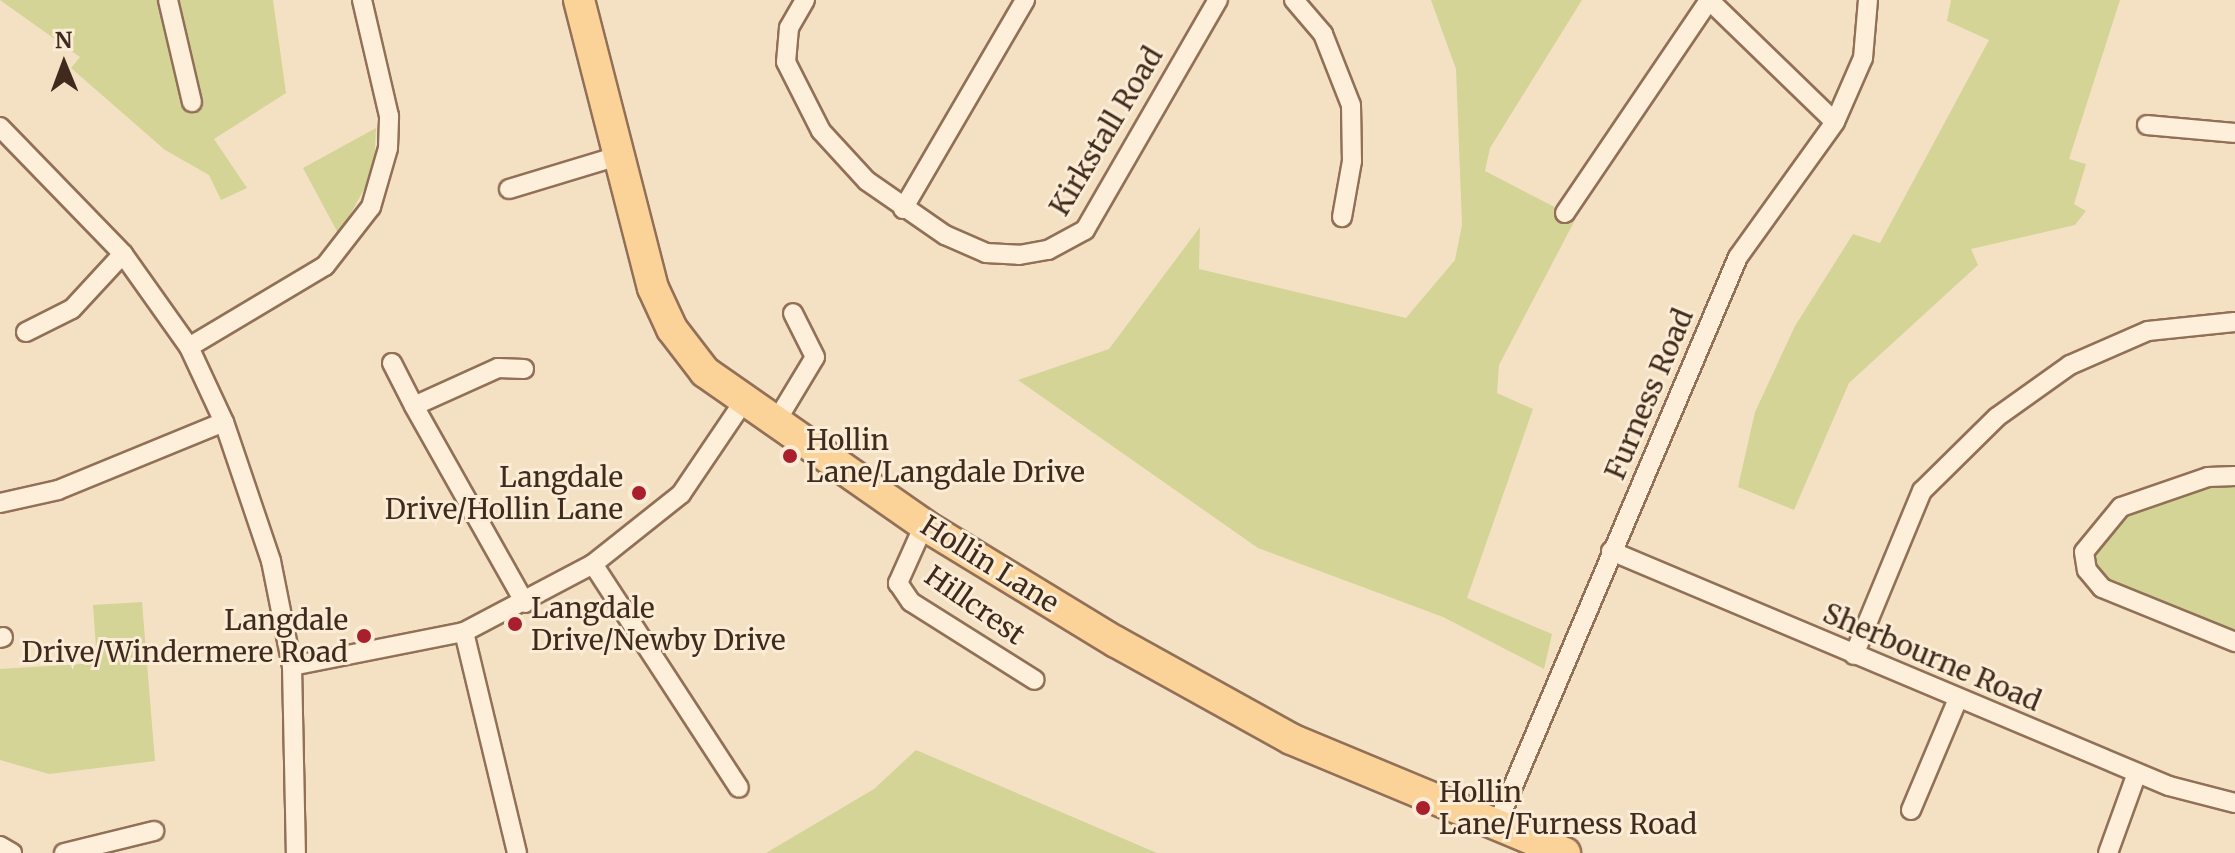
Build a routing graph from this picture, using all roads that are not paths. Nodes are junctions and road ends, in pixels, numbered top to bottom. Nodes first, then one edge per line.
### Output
1 (168, 0) edge
2 (362, 0) edge
3 (579, 0) edge
4 (805, 0) edge
5 (1025, 0) edge
6 (1218, 0) edge
7 (1294, 0) edge
8 (1709, 0) edge
9 (1868, 0) edge
10 (192, 102) dead end
11 (1835, 122) junction
12 (2147, 125) dead end
13 (0, 127) edge
14 (2235, 133) edge
15 (618, 156) junction
16 (509, 189) dead end
17 (903, 209) junction
18 (1565, 213) dead end
19 (1342, 217) dead end
20 (123, 254) junction
21 (793, 313) dead end
22 (2235, 322) edge
23 (26, 332) dead end
24 (189, 347) junction
25 (392, 363) dead end
26 (524, 369) dead end
27 (742, 404) junction
28 (414, 406) junction
29 (224, 422) junction
30 (774, 425) junction
31 (2235, 476) edge
32 (0, 503) edge
33 (924, 525) junction
34 (1611, 551) junction
35 (593, 564) junction
36 (525, 603) junction
37 (464, 632) junction
38 (2235, 642) edge
39 (1854, 655) junction
40 (292, 666) junction
41 (1035, 680) dead end
42 (1958, 699) junction
43 (2137, 773) junction
44 (739, 788) dead end
45 (2235, 803) edge
46 (1911, 810) dead end
47 (1497, 824) junction
48 (154, 831) dead end
49 (0, 846) edge
50 (12, 853) edge
51 (64, 853) edge
52 (296, 853) edge
53 (517, 853) edge
54 (1565, 853) edge
55 (2108, 853) edge

1 - 10 street
2 - 24 street
3 - 15 main road, Hollin Lane
4 - 17 street, Kirkstall Road
5 - 17 street
6 - 17 street, Kirkstall Road
7 - 19 street
8 - 11 street
8 - 18 street
9 - 11 street, Furness Road
11 - 34 street, Furness Road
12 - 14 street
13 - 20 street
15 - 16 street
15 - 27 main road, Hollin Lane
20 - 23 street
20 - 24 street
21 - 30 street
22 - 39 street
24 - 29 street
25 - 28 street
26 - 28 street
27 - 30 main road, Hollin Lane
27 - 35 street
28 - 36 street
29 - 32 street
29 - 40 street
30 - 33 main road, Hollin Lane
31 - 38 street
33 - 41 street, Hillcrest
33 - 47 main road, Hollin Lane
34 - 39 street, Sherbourne Road
34 - 47 street, Furness Road
35 - 36 street
35 - 44 street
36 - 37 street
37 - 40 street
37 - 53 street
39 - 42 street, Sherbourne Road
40 - 52 street
42 - 43 street, Sherbourne Road
42 - 46 street
43 - 45 street, Sherbourne Road
43 - 55 street
47 - 54 main road, Hollin Lane
48 - 51 street
49 - 50 street

